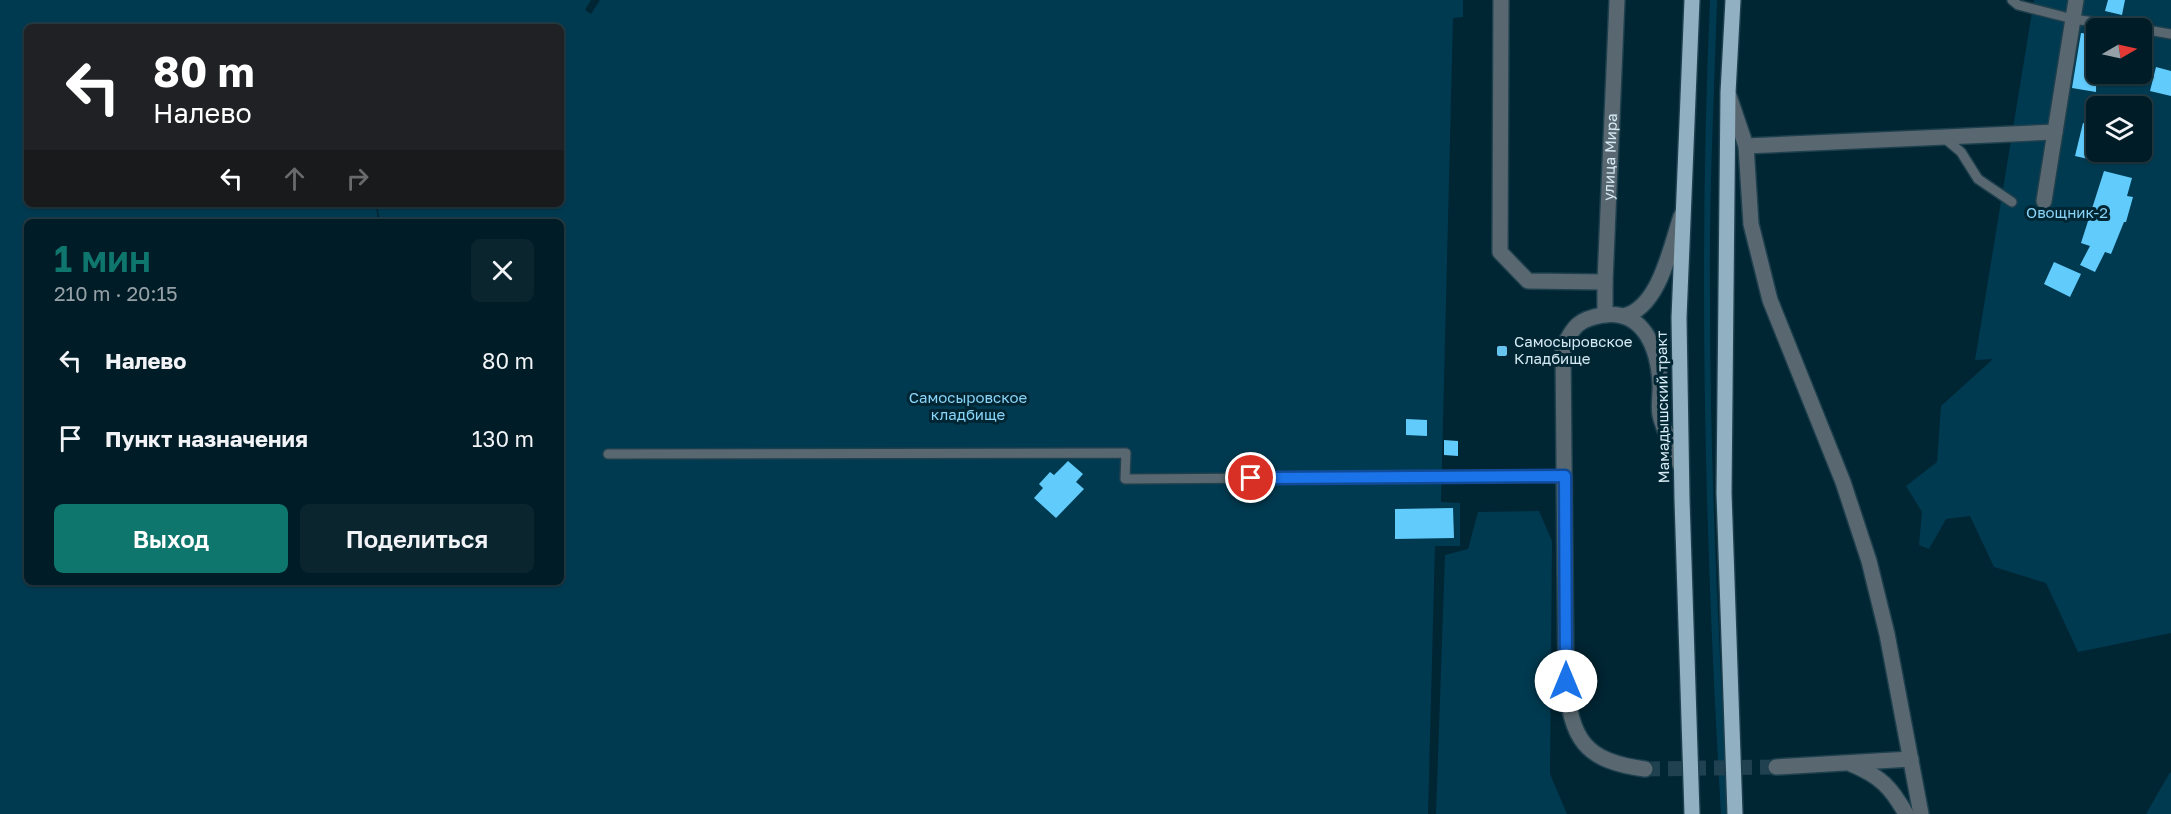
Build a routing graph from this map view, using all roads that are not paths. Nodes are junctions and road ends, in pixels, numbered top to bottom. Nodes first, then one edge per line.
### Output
1 (1501, 0) edge
2 (1617, 0) edge
3 (1692, 0) edge
4 (1733, 0) edge
5 (2012, 0) edge
6 (2076, 0) edge
7 (2073, 19) junction
8 (2086, 21) edge
9 (2152, 31) edge
10 (2171, 34) edge
11 (1728, 93) junction
12 (2055, 132) junction
13 (1943, 137) junction
14 (1746, 146) junction
15 (2044, 201) dead end
16 (2012, 202) dead end
17 (1682, 213) junction
18 (1605, 282) junction
19 (1605, 315) junction
20 (1623, 316) junction
21 (608, 454) dead end
22 (1682, 468) junction
23 (1565, 476) junction
24 (1911, 759) junction
25 (1848, 763) junction
26 (1776, 767) tunnel mouth
27 (1645, 769) tunnel mouth
28 (1692, 814) edge
29 (1735, 814) edge
30 (1906, 814) edge
31 (1921, 814) edge

1 - 18 street
2 - 18 street, улица Мира
3 - 17 main road, Мамадышский тракт
4 - 11 main road
5 - 7 lane
6 - 7 street
7 - 8 lane
7 - 12 street
9 - 10 lane
11 - 14 street
11 - 29 main road
12 - 13 street
12 - 15 street
13 - 14 street
13 - 16 lane
14 - 24 street
17 - 20 street
17 - 22 main road, Мамадышский тракт
18 - 19 street, улица Мира
19 - 20 street
19 - 23 street
20 - 22 street
21 - 23 lane
22 - 28 main road, Мамадышский тракт
23 - 27 street
24 - 25 street
24 - 31 street
25 - 26 street
25 - 30 street

